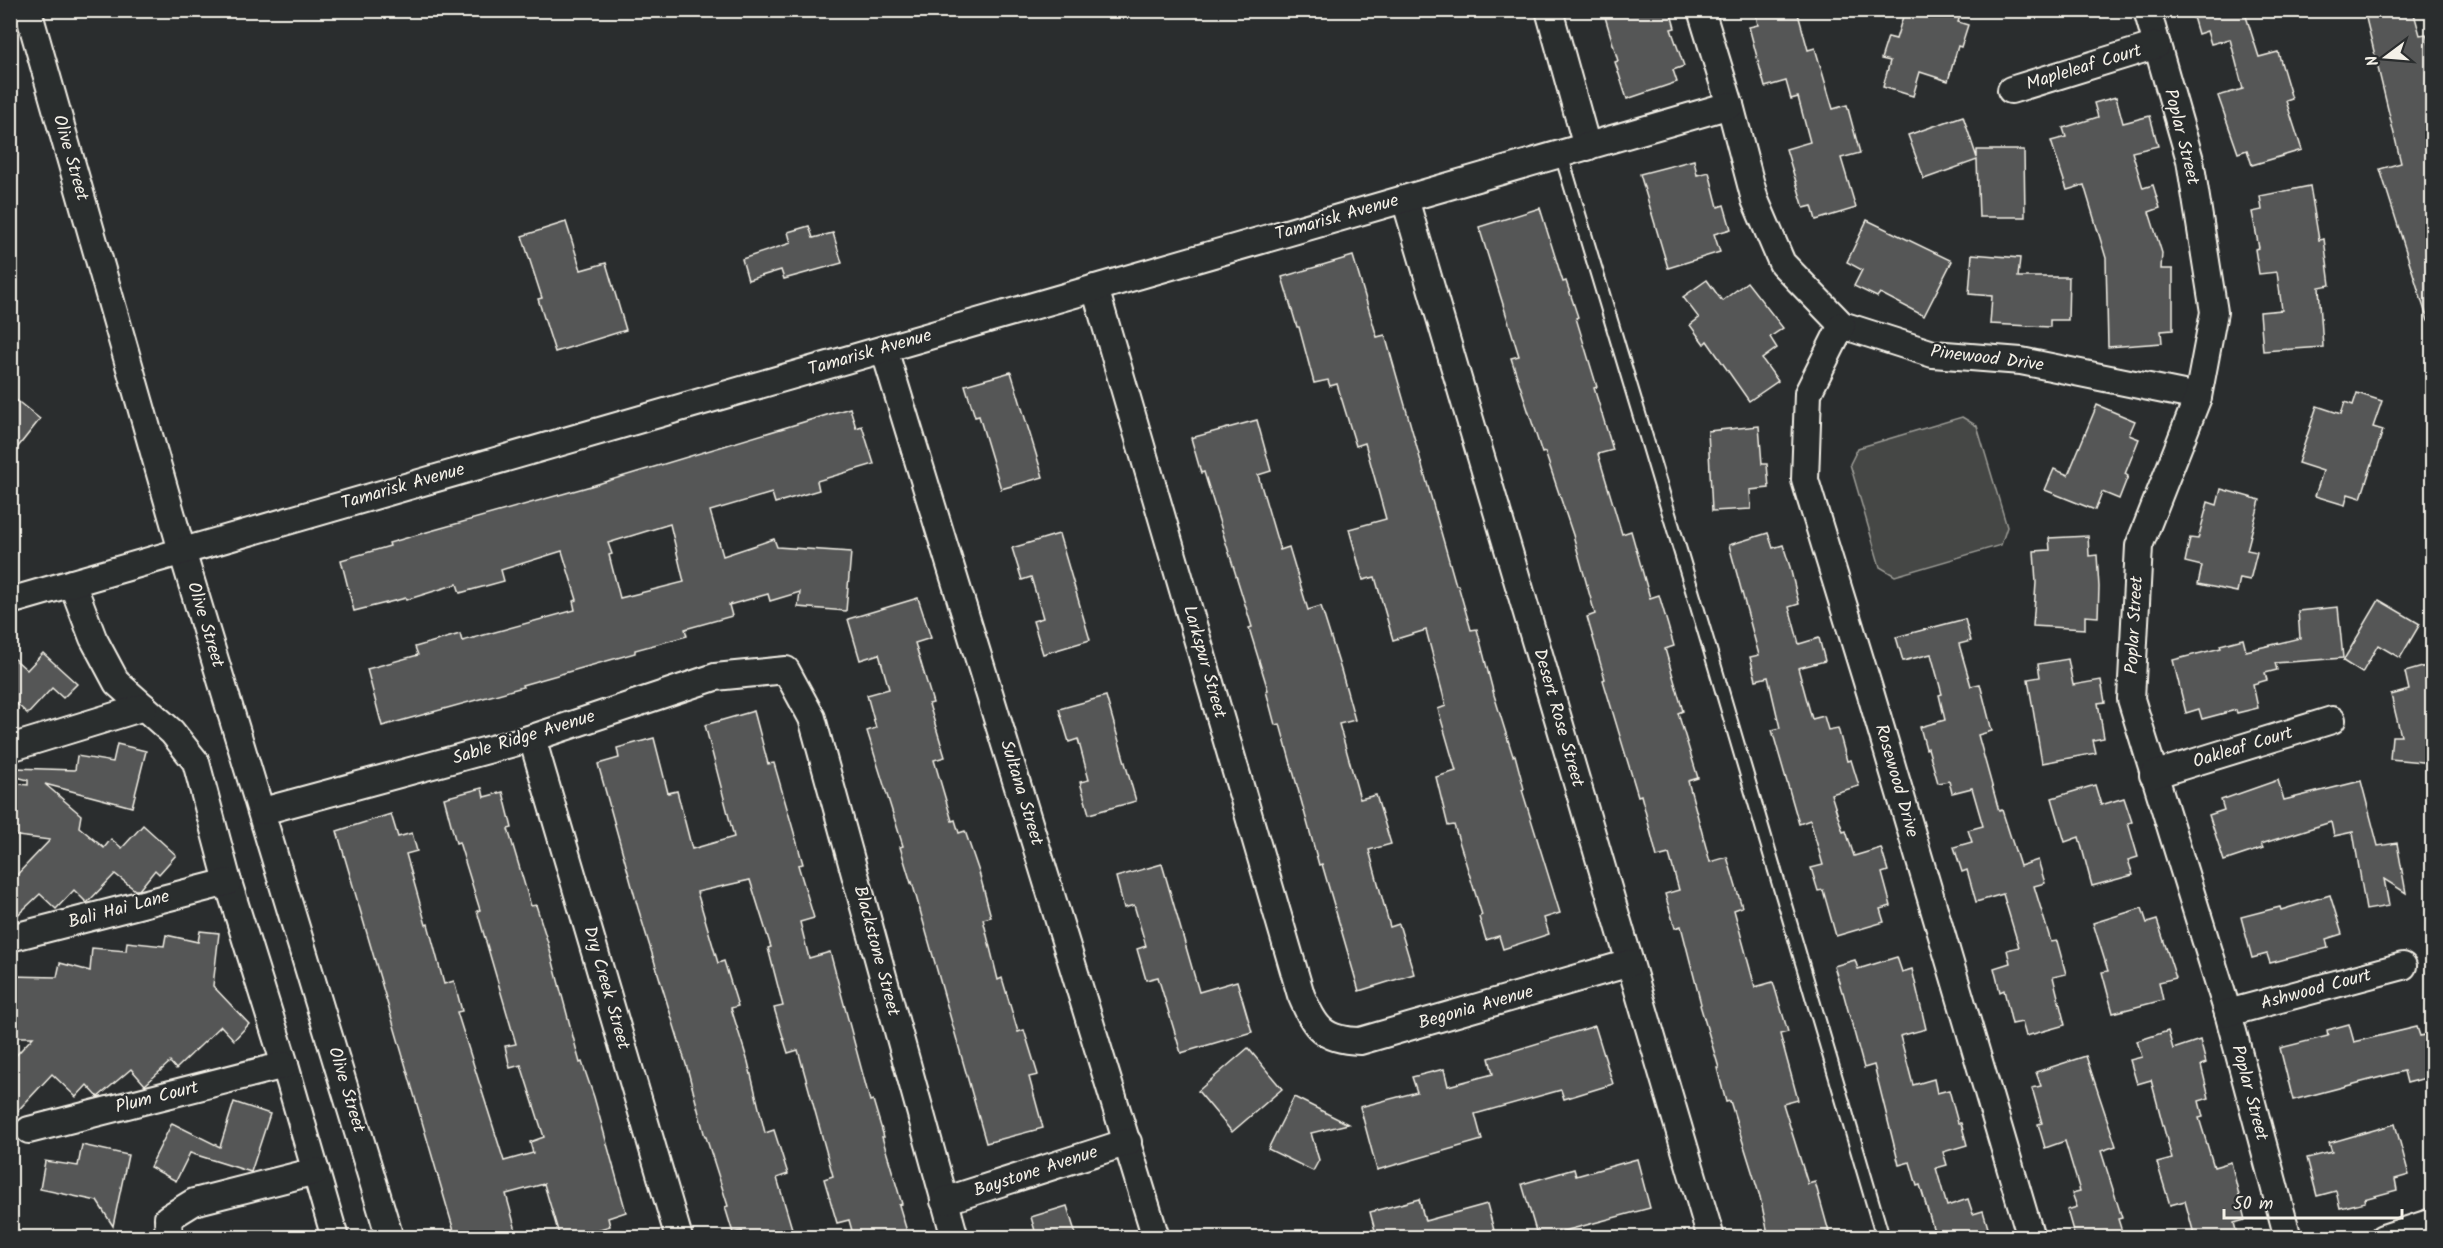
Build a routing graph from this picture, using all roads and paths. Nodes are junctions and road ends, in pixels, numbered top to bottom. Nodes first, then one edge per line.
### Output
1 (28, 10) edge
2 (1549, 10) edge
3 (1701, 10) edge
4 (2147, 10) edge
5 (2157, 45) junction
6 (2011, 90) dead end
7 (1730, 105) junction
8 (1587, 147) junction
9 (1561, 154) junction
10 (1405, 199) junction
11 (1095, 288) junction
12 (1842, 325) junction
13 (884, 349) junction
14 (2198, 397) junction
15 (182, 551) junction
16 (72, 583) junction
17 (10, 601) edge
18 (786, 670) joint
19 (144, 707) junction
20 (2332, 720) dead end
21 (532, 738) junction
22 (10, 748) edge
23 (2153, 775) junction
24 (263, 811) junction
25 (228, 882) junction
26 (10, 938) edge
27 (1630, 963) junction
28 (2403, 966) dead end
29 (2228, 1013) junction
30 (1322, 1032) joint
31 (285, 1065) junction
32 (29, 1130) dead end
33 (1128, 1142) junction
34 (316, 1171) junction
35 (944, 1201) junction
36 (2433, 1222) edge
37 (169, 1238) edge
38 (335, 1238) edge
39 (390, 1238) edge
40 (679, 1238) edge
41 (955, 1238) edge
42 (1156, 1238) edge
43 (1712, 1238) edge
44 (1883, 1238) edge
45 (2031, 1238) edge
46 (2288, 1238) edge
47 (2383, 1238) edge

1 - 15 street, Olive Street
2 - 8 street
3 - 7 street, Pinewood Drive
4 - 5 street, Poplar Street
5 - 6 street, Mapleleaf Court
5 - 14 street, Poplar Street
7 - 8 street, Tamarisk Avenue
7 - 12 street, Pinewood Drive
8 - 9 street, Tamarisk Avenue
9 - 10 street, Tamarisk Avenue
9 - 44 lane
10 - 11 street, Tamarisk Avenue
10 - 27 street, Desert Rose Street
11 - 13 street, Tamarisk Avenue
11 - 30 street, Larkspur Street
12 - 14 street, Pinewood Drive
12 - 45 street, Rosewood Drive
13 - 15 street, Tamarisk Avenue
13 - 33 street, Sultana Street
14 - 23 street, Poplar Street
15 - 16 street, Tamarisk Avenue
15 - 24 street, Olive Street
16 - 17 street, Tamarisk Avenue
16 - 19 street
18 - 21 street, Sable Ridge Avenue
18 - 35 street, Blackstone Street
19 - 22 street
19 - 25 street
20 - 23 street, Oakleaf Court
21 - 24 street, Sable Ridge Avenue
21 - 40 street, Dry Creek Street
23 - 29 street, Poplar Street
24 - 39 street, Olive Street
25 - 26 street, Bali Hai Lane
25 - 31 street
27 - 30 street, Begonia Avenue
27 - 43 street, Desert Rose Street
28 - 29 street, Ashwood Court
29 - 46 street, Poplar Street
31 - 32 street, Plum Court
31 - 34 street
33 - 35 street, Baystone Avenue
33 - 42 street, Sultana Street
34 - 37 street
34 - 38 street
35 - 41 street, Blackstone Street
36 - 47 street

